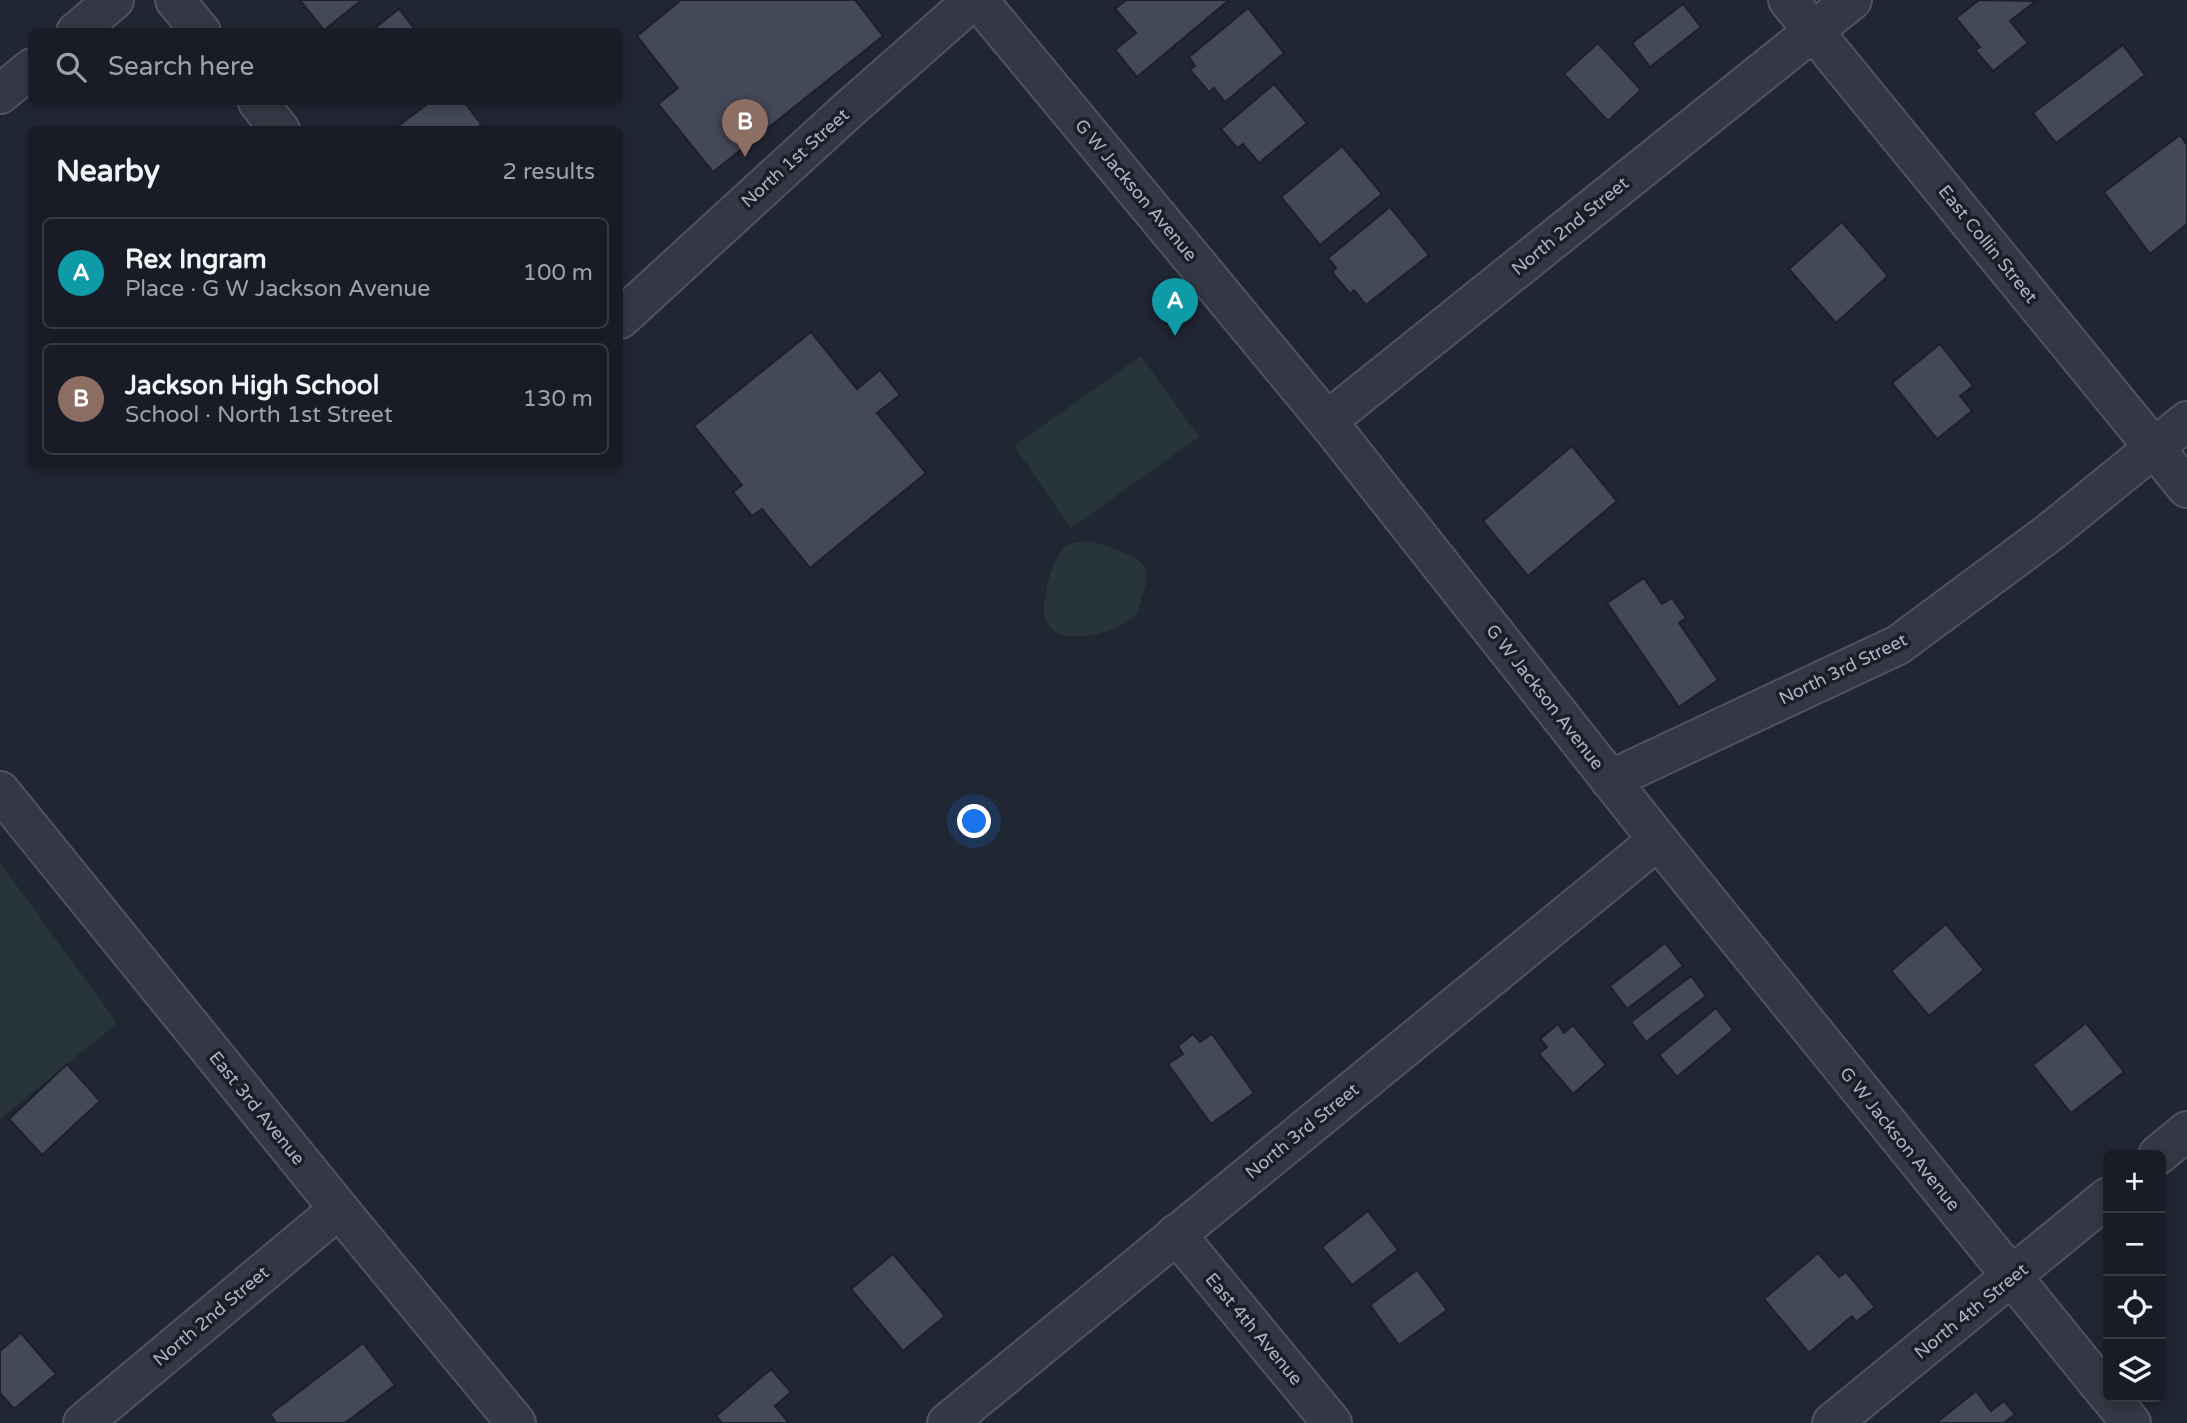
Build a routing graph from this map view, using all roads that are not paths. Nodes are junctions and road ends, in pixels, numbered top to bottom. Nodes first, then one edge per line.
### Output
1 (114, 0) edge
2 (176, 0) edge
3 (976, 0) edge
4 (1788, 0) edge
5 (1852, 0) edge
6 (81, 28) edge
7 (198, 28) edge
8 (1814, 31) junction
9 (28, 71) edge
10 (0, 94) edge
11 (260, 105) edge
12 (278, 126) edge
13 (623, 316) edge
14 (1326, 421) junction
15 (2187, 421) edge
16 (2154, 447) junction
17 (2187, 488) edge
18 (1611, 780) junction
19 (0, 791) edge
20 (1658, 840) junction
21 (2187, 1131) edge
22 (2164, 1150) edge
23 (2103, 1201) edge
24 (339, 1209) junction
25 (1177, 1234) junction
26 (2012, 1278) junction
27 (2103, 1389) edge
28 (2114, 1402) edge
29 (83, 1423) edge
30 (516, 1423) edge
31 (947, 1423) edge
32 (1332, 1423) edge
33 (1832, 1423) edge
34 (2131, 1423) edge

1 - 6 street
2 - 7 street
3 - 13 street, North 1st Street
3 - 14 street, G W Jackson Avenue
4 - 8 street, East Collin Street
5 - 8 street, North 2nd Street
8 - 14 street, North 2nd Street
8 - 16 street, East Collin Street
9 - 10 street
11 - 12 street
14 - 18 street, G W Jackson Avenue
15 - 16 street, North 3rd Street
16 - 17 street, East Collin Street
16 - 18 street, North 3rd Street
18 - 20 street, G W Jackson Avenue
19 - 24 street, East 3rd Avenue
20 - 25 street, North 3rd Street
20 - 26 street, G W Jackson Avenue
21 - 22 street
23 - 26 street, North 4th Street
24 - 29 street, North 2nd Street
24 - 30 street, East 3rd Avenue
25 - 31 street, North 3rd Street
25 - 32 street, East 4th Avenue
26 - 27 street, G W Jackson Avenue
26 - 33 street, North 4th Street
28 - 34 street, G W Jackson Avenue

